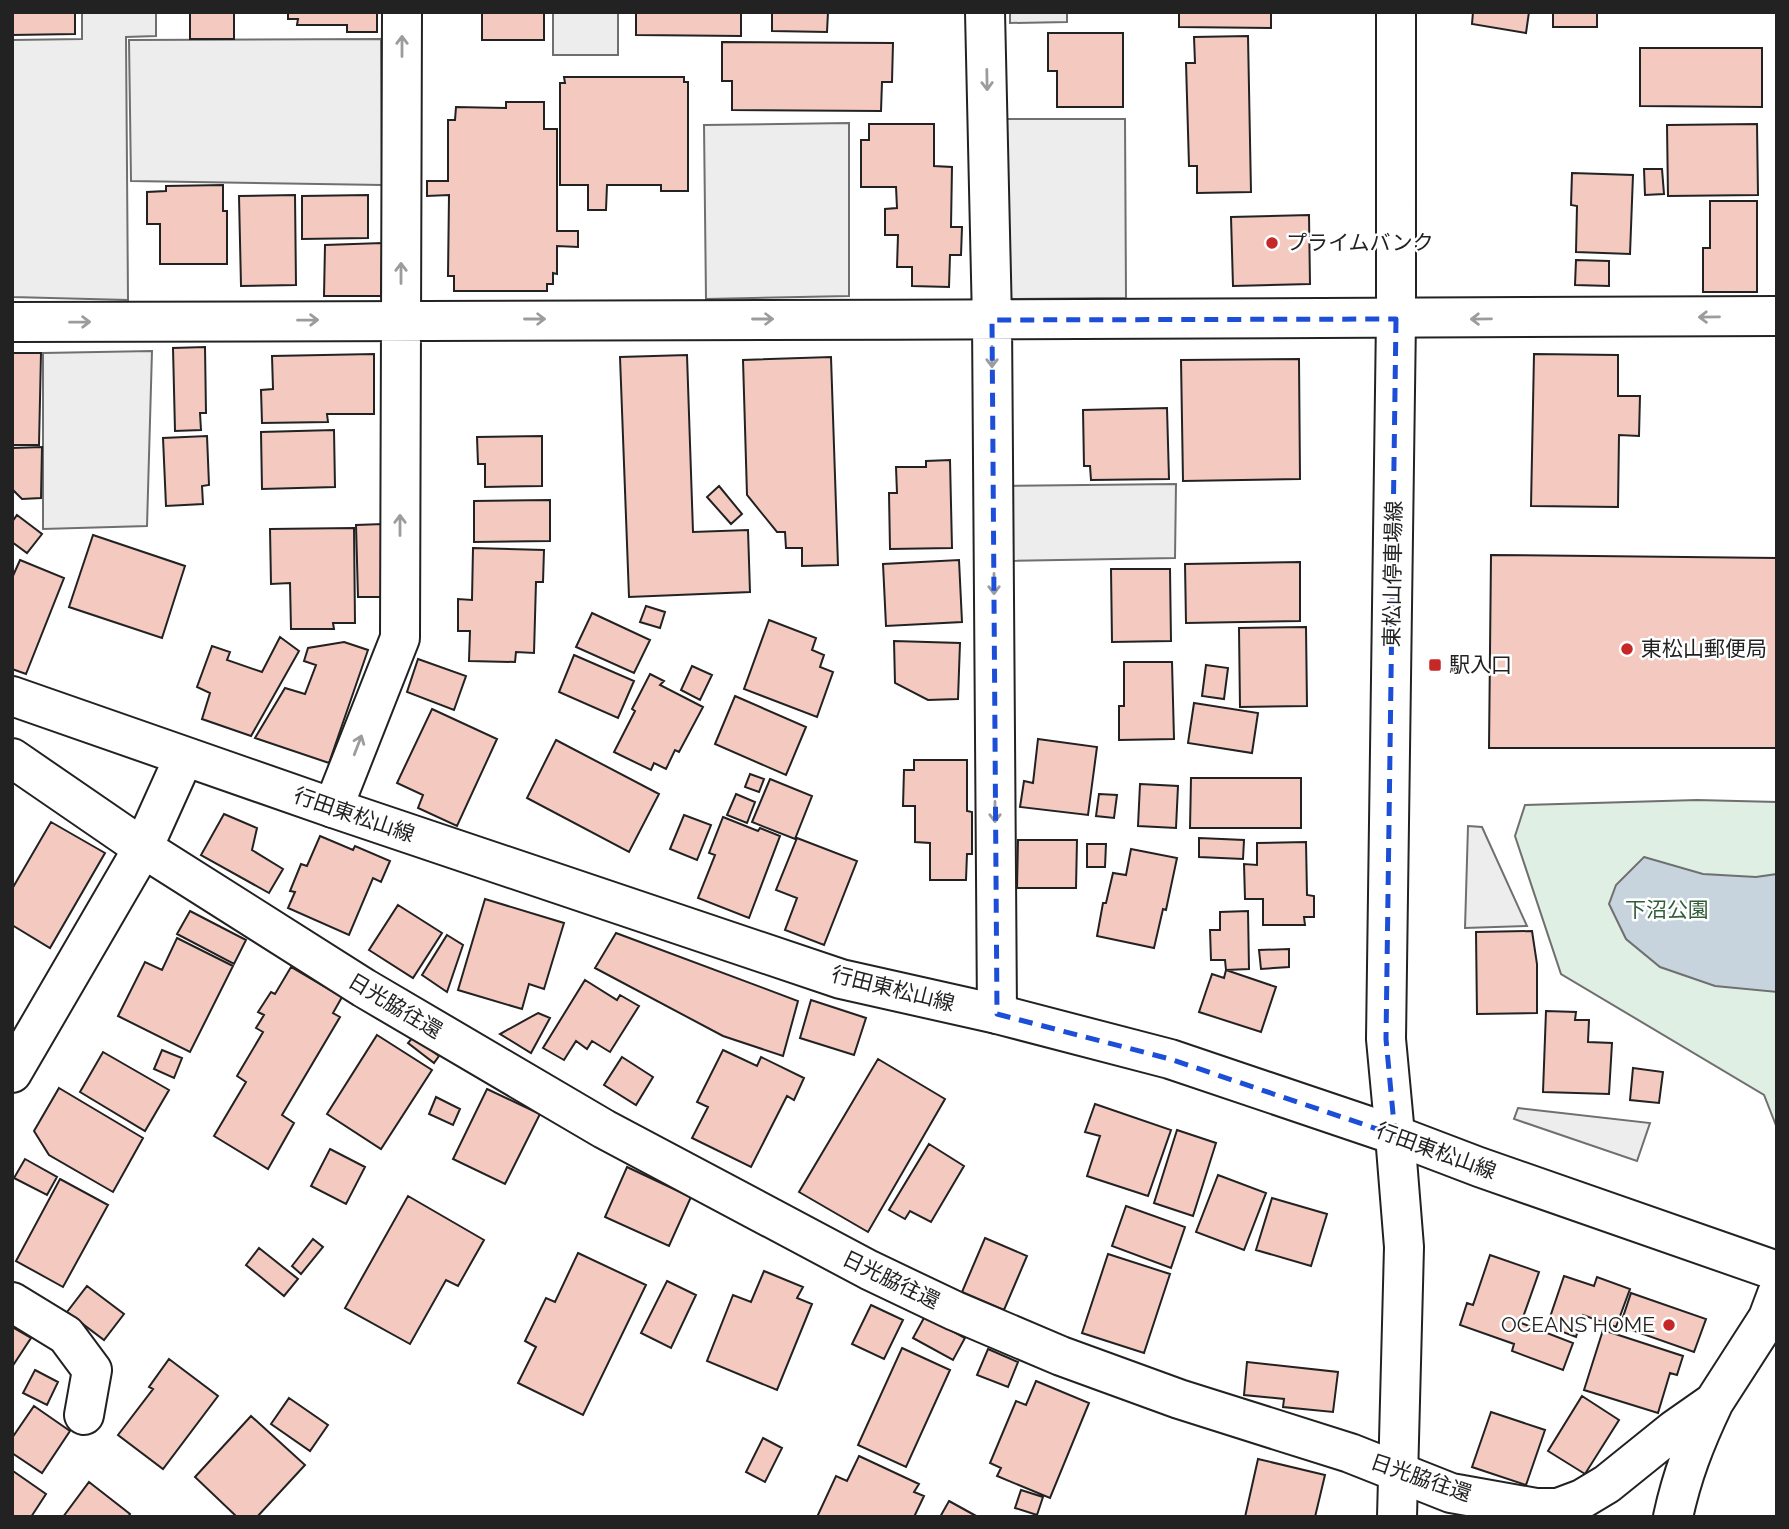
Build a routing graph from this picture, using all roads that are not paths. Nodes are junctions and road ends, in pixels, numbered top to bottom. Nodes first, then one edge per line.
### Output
1 (402, 12) edge
2 (985, 12) edge
3 (1396, 12) edge
4 (1777, 316) edge
5 (401, 319) junction
6 (1396, 319) junction
7 (992, 320) junction
8 (12, 322) edge
9 (12, 696) edge
10 (184, 757) junction
11 (12, 758) edge
12 (333, 808) junction
13 (144, 848) junction
14 (997, 1014) junction
15 (12, 1073) edge
16 (1395, 1135) junction
17 (1777, 1271) edge
18 (1777, 1294) edge
19 (12, 1303) edge
20 (1714, 1402) junction
21 (84, 1415) dead end
22 (1397, 1472) junction
23 (1397, 1517) edge
24 (1673, 1517) edge

5 -> 1 street
2 -> 7 street
3 - 6 street, 東松山停車場線
4 -> 6 street
5 -> 7 street
8 -> 5 street
12 -> 5 street
6 - 7 street
6 - 16 street, 東松山停車場線
7 -> 14 street
9 - 10 street, 行田東松山線
10 - 12 street, 行田東松山線
10 - 13 street
11 - 13 street, 日光脇往還
12 - 14 street, 行田東松山線
13 - 15 street
13 - 22 street, 日光脇往還
14 - 16 street, 行田東松山線
16 - 17 street, 行田東松山線
16 - 22 street, 東松山停車場線
18 - 20 street, 日光脇往還
19 - 21 street
20 - 22 street, 日光脇往還
20 - 24 street
22 - 23 street, 東松山停車場線

